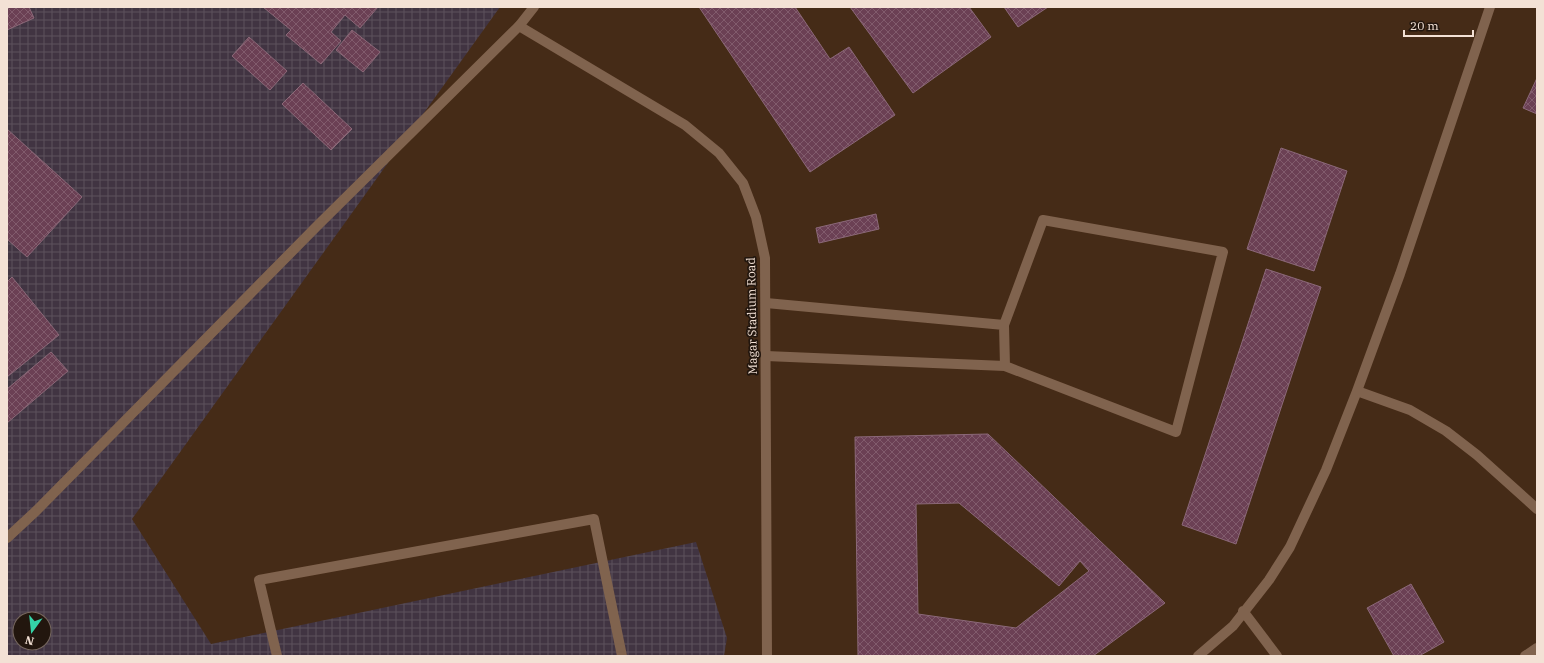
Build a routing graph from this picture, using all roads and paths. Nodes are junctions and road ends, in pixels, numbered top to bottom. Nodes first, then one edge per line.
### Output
1 (534, 7) edge
2 (1490, 7) edge
3 (519, 26) junction
4 (766, 303) junction
5 (1004, 325) junction
6 (766, 356) junction
7 (1005, 366) junction
8 (1357, 392) junction
9 (1537, 508) edge
10 (7, 538) edge
11 (1243, 611) junction
12 (1537, 648) edge
13 (277, 656) edge
14 (622, 656) edge
15 (767, 656) edge
16 (1198, 656) edge
17 (1277, 656) edge
18 (1525, 656) edge

1 - 3 street
2 - 8 street
3 - 4 street, Magar Stadium Road
3 - 10 street
4 - 5 street
4 - 6 street, Magar Stadium Road
5 - 7 street
5 - 7 street
6 - 7 street
6 - 15 street, Magar Stadium Road
8 - 9 street
8 - 11 street
11 - 16 street
11 - 17 street
12 - 18 street
13 - 14 street

